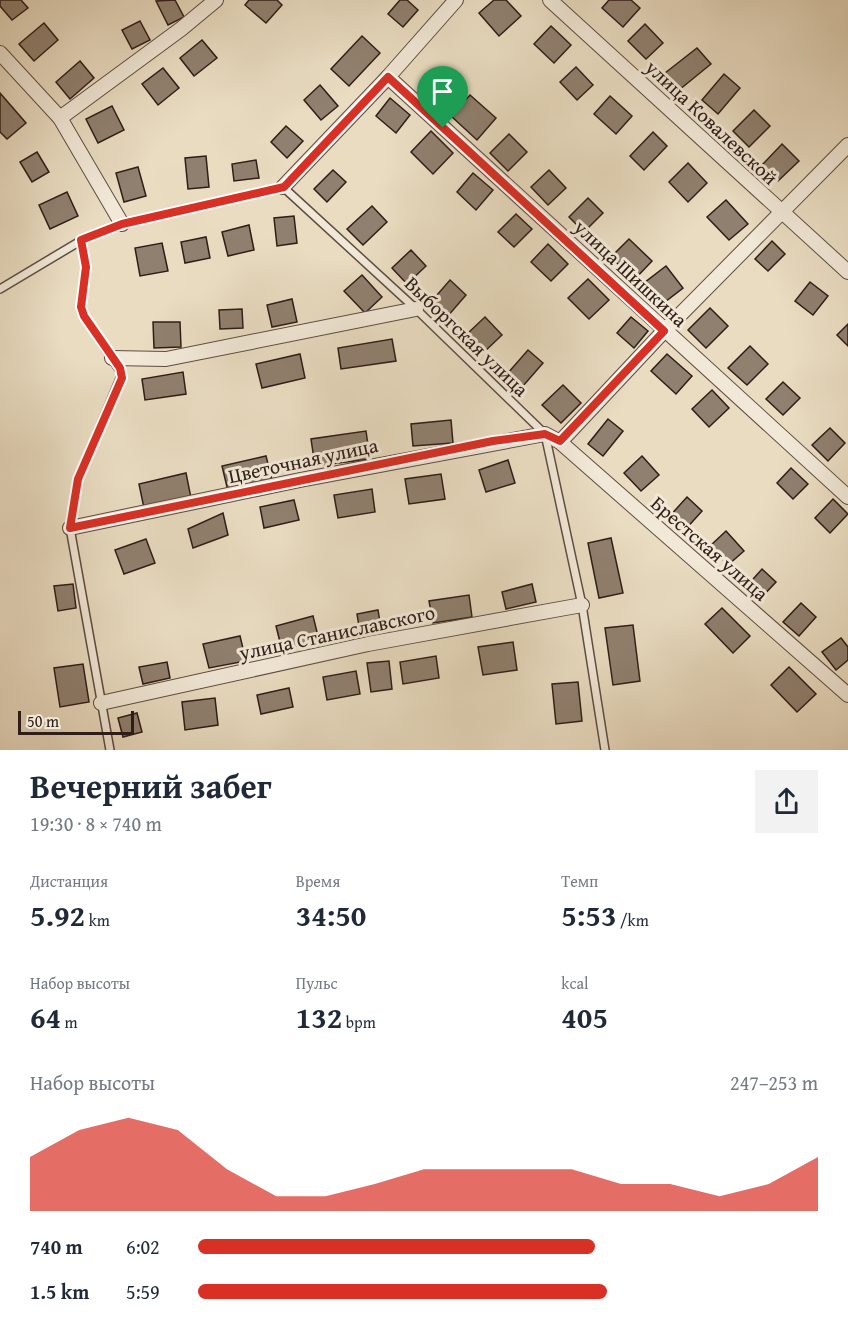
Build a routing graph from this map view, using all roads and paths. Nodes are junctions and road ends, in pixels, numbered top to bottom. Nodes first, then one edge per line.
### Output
1 (216, 0) edge
2 (456, 0) edge
3 (550, 0) edge
4 (0, 53) edge
5 (388, 77) junction
6 (60, 118) junction
7 (848, 145) edge
8 (284, 187) junction
9 (781, 211) junction
10 (122, 224) junction
11 (81, 240) junction
12 (848, 272) edge
13 (0, 289) edge
14 (416, 309) junction
15 (664, 331) junction
16 (112, 358) junction
17 (545, 434) junction
18 (560, 441) junction
19 (848, 497) edge
20 (70, 528) junction
21 (582, 605) junction
22 (848, 695) edge
23 (101, 703) junction
24 (110, 750) edge
25 (605, 750) edge

1 - 6 street
2 - 5 street
3 - 9 street, улица Ковалевской
4 - 6 street
5 - 8 street
5 - 15 street, улица Шишкина
6 - 10 street
7 - 9 street
8 - 10 lane
8 - 14 lane, Выборгская улица
9 - 12 street, улица Ковалевской
9 - 15 street
10 - 11 lane
11 - 13 lane
11 - 16 lane
14 - 16 street
14 - 17 lane, Выборгская улица
15 - 18 street
15 - 19 street, улица Шишкина
16 - 20 lane
17 - 18 street, Брестская улица
17 - 20 street, Цветочная улица
17 - 21 lane
18 - 22 street, Брестская улица
20 - 23 lane
21 - 23 street, улица Станиславского
21 - 25 lane
23 - 24 lane

